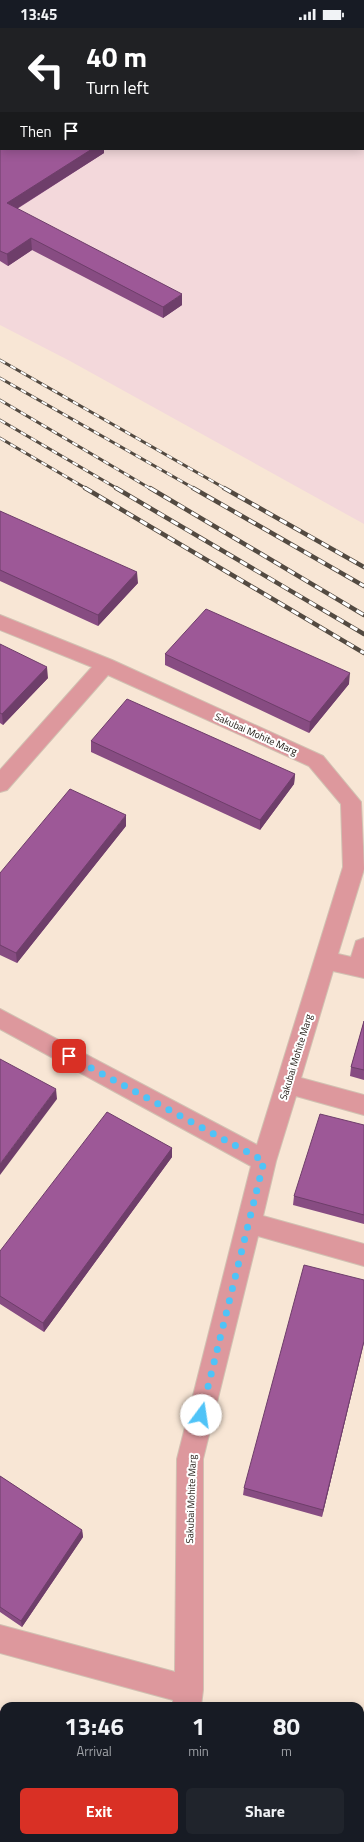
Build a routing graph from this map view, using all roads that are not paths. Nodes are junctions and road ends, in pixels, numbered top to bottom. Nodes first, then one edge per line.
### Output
1 (0, 622) edge
2 (105, 665) junction
3 (0, 784) edge
4 (359, 868) edge
5 (325, 960) junction
6 (362, 961) edge
7 (0, 1018) edge
8 (288, 1084) junction
9 (364, 1105) edge
10 (264, 1161) junction
11 (249, 1223) junction
12 (364, 1256) edge
13 (0, 1639) edge
14 (188, 1698) edge

1 - 2 street, Sakubai Mohite Marg
2 - 3 street
2 - 4 street, Sakubai Mohite Marg
4 - 5 street, Sakubai Mohite Marg
5 - 6 street
5 - 8 street, Sakubai Mohite Marg
7 - 10 street
8 - 9 street
8 - 10 street, Sakubai Mohite Marg
10 - 11 street, Sakubai Mohite Marg
11 - 12 street
11 - 14 street, Sakubai Mohite Marg
13 - 14 street

